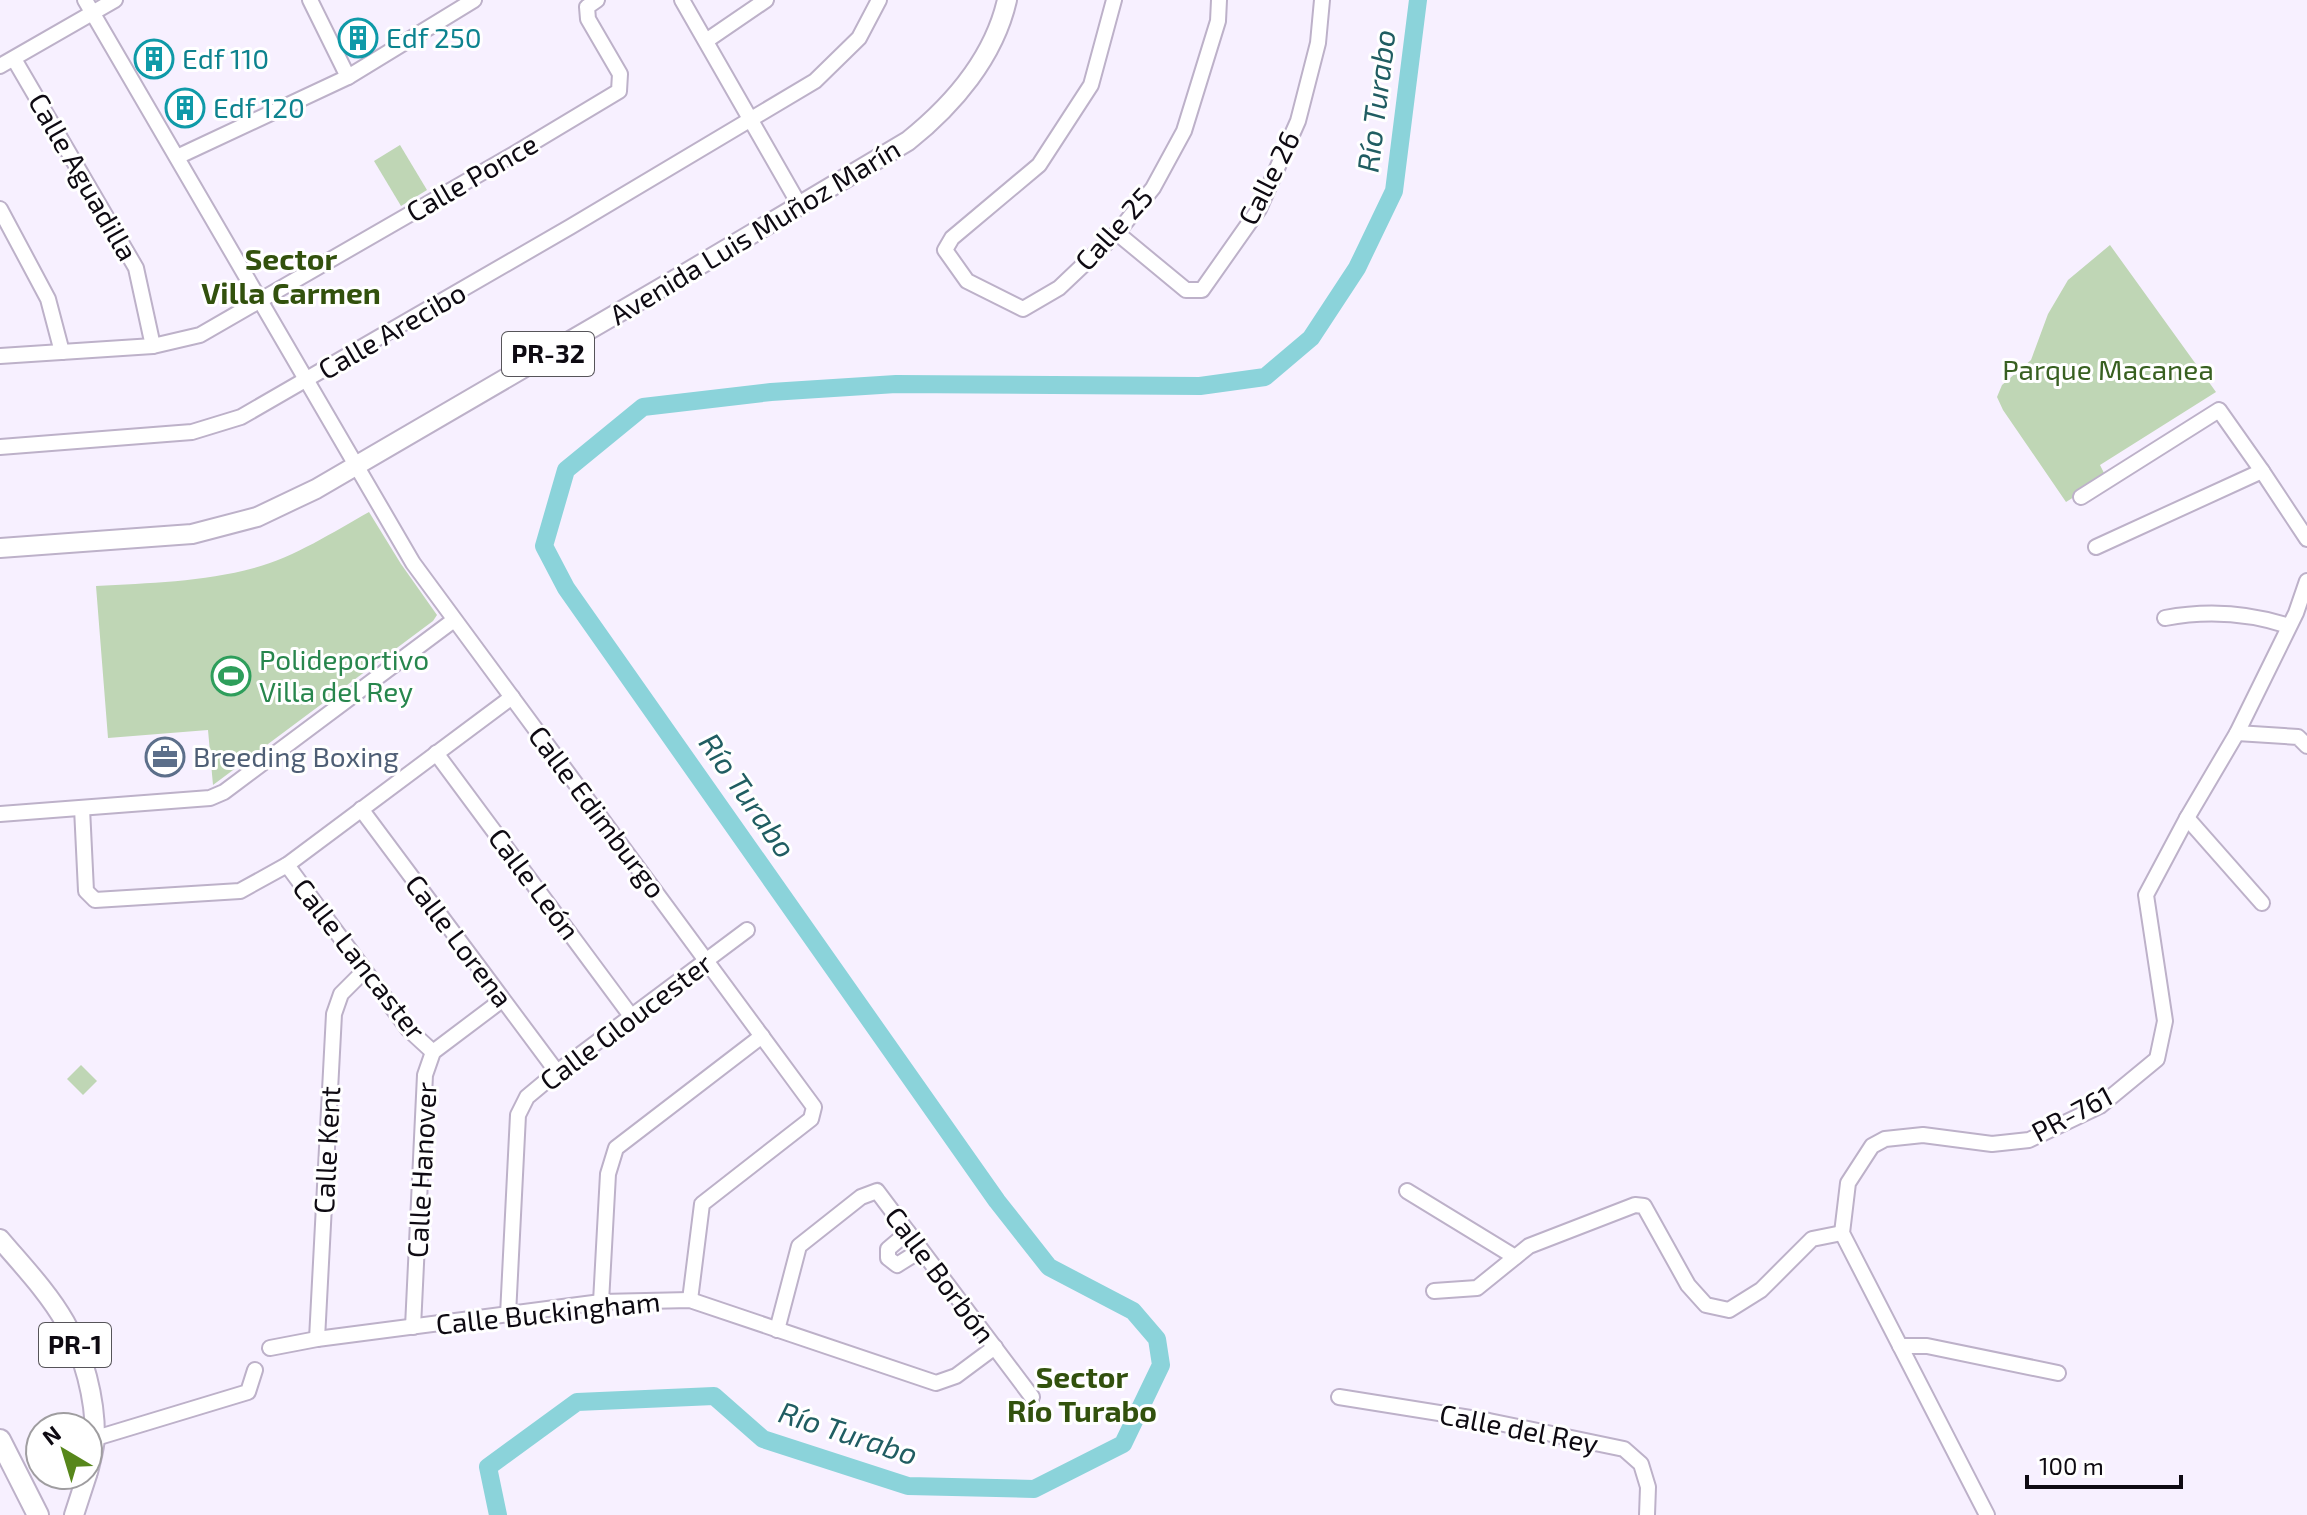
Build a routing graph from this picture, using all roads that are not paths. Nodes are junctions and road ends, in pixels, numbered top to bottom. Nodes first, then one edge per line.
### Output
1 (115, 0) edge
2 (310, 0) edge
3 (474, 0) edge
4 (597, 0) edge
5 (682, 0) edge
6 (766, 0) edge
7 (879, 0) edge
8 (997, 0) edge
9 (1007, 0) edge
10 (1114, 0) edge
11 (1219, 0) edge
12 (1322, 0) edge
13 (89, 6) edge
14 (706, 41) junction
15 (14, 59) junction
16 (0, 66) edge
17 (348, 77) junction
18 (752, 119) junction
19 (177, 157) junction
20 (798, 202) junction
21 (0, 209) edge
22 (1117, 233) junction
23 (261, 301) junction
24 (153, 346) junction
25 (62, 352) junction
26 (0, 356) edge
27 (307, 380) junction
28 (0, 447) edge
29 (355, 461) junction
30 (2262, 471) junction
31 (2081, 497) dead end
32 (0, 538) edge
33 (2307, 539) edge
34 (2096, 547) dead end
35 (0, 548) edge
36 (2307, 581) edge
37 (2165, 618) dead end
38 (454, 620) junction
39 (2289, 626) junction
40 (512, 697) junction
41 (2237, 733) junction
42 (2307, 746) edge
43 (436, 753) junction
44 (82, 808) junction
45 (361, 809) junction
46 (0, 814) edge
47 (2187, 818) junction
48 (287, 865) junction
49 (2262, 903) dead end
50 (747, 930) dead end
51 (707, 960) junction
52 (364, 971) junction
53 (502, 1000) junction
54 (631, 1016) junction
55 (762, 1036) junction
56 (433, 1052) junction
57 (557, 1072) junction
58 (1407, 1191) dead end
59 (908, 1232) junction
60 (1842, 1233) junction
61 (0, 1239) edge
62 (921, 1250) junction
63 (1515, 1257) junction
64 (1434, 1291) dead end
65 (690, 1300) junction
66 (601, 1302) junction
67 (508, 1315) junction
68 (413, 1327) junction
69 (777, 1330) junction
70 (317, 1339) junction
71 (1900, 1346) junction
72 (995, 1347) junction
73 (270, 1348) dead end
74 (255, 1370) dead end
75 (2058, 1373) dead end
76 (1032, 1397) dead end
77 (1339, 1397) dead end
78 (92, 1411) edge
79 (104, 1436) edge
80 (0, 1440) edge
81 (82, 1491) edge
82 (38, 1515) edge
83 (74, 1515) edge
84 (1647, 1515) edge
85 (1987, 1515) edge

1 - 13 street
2 - 17 street
3 - 17 street
4 - 23 street, Calle Ponce
5 - 14 street
6 - 14 street
7 - 18 street, Calle Arecibo
8 - 20 main road, Avenida Luis Muñoz Marín / PR-32
9 - 20 main road, Avenida Luis Muñoz Marín / PR-32
10 - 22 street, Calle 25
11 - 22 street, Calle 25
12 - 22 street, Calle 26
13 - 15 street
13 - 19 street, Calle Edimburgo
14 - 18 street
15 - 16 street
15 - 24 street, Calle Aguadilla
17 - 19 street
18 - 20 street
18 - 27 street, Calle Arecibo
19 - 23 street, Calle Edimburgo
20 - 29 main road, Avenida Luis Muñoz Marín / PR-32
21 - 25 street
23 - 24 street, Calle Ponce
23 - 27 street, Calle Edimburgo
24 - 25 street, Calle Ponce
25 - 26 street, Calle Ponce
27 - 28 street, Calle Arecibo
27 - 29 street, Calle Edimburgo
29 - 32 main road, Avenida Luis Muñoz Marín / PR-32
29 - 35 main road, Avenida Luis Muñoz Marín / PR-32
29 - 38 street, Calle Edimburgo
30 - 31 street
30 - 33 street
30 - 34 street
36 - 39 street, PR-761 / PR-761
37 - 39 street
38 - 40 street, Calle Edimburgo
38 - 44 street
39 - 41 street, PR-761 / PR-761
40 - 43 street
40 - 51 street, Calle Edimburgo
41 - 42 street
41 - 47 street, PR-761 / PR-761
43 - 45 street
43 - 54 street, Calle León
44 - 46 street
44 - 48 street
45 - 48 street
45 - 53 street, Calle Lorena
47 - 49 street
47 - 60 street, PR-761 / PR-761
48 - 52 street, Calle Lancaster
50 - 51 street, Calle Gloucester
51 - 54 street, Calle Gloucester
51 - 55 street, Calle Edimburgo
52 - 56 street, Calle Lancaster
52 - 70 street, Calle Kent
53 - 56 street, Calle Hanover
53 - 57 street, Calle Lorena
54 - 57 street, Calle Gloucester
55 - 65 street, Calle Edimburgo
55 - 66 street
56 - 68 street, Calle Hanover
57 - 67 street, Calle Gloucester
58 - 63 street
59 - 62 street, Calle Borbón
59 - 62 street
59 - 69 street, Calle Borbón
60 - 63 street
60 - 71 street
61 - 78 main road, PR-1
62 - 72 street, Calle Borbón
63 - 64 street
65 - 66 street, Calle Buckingham
65 - 69 street, Calle Buckingham
66 - 67 street, Calle Buckingham
67 - 68 street, Calle Buckingham
68 - 70 street, Calle Buckingham
69 - 72 street, Calle Buckingham
70 - 73 street, Calle Buckingham
71 - 75 street
71 - 85 street
72 - 76 street, Calle Borbón
74 - 79 street
77 - 84 street, Calle del Rey
80 - 82 highway
81 - 83 main road, PR-1

